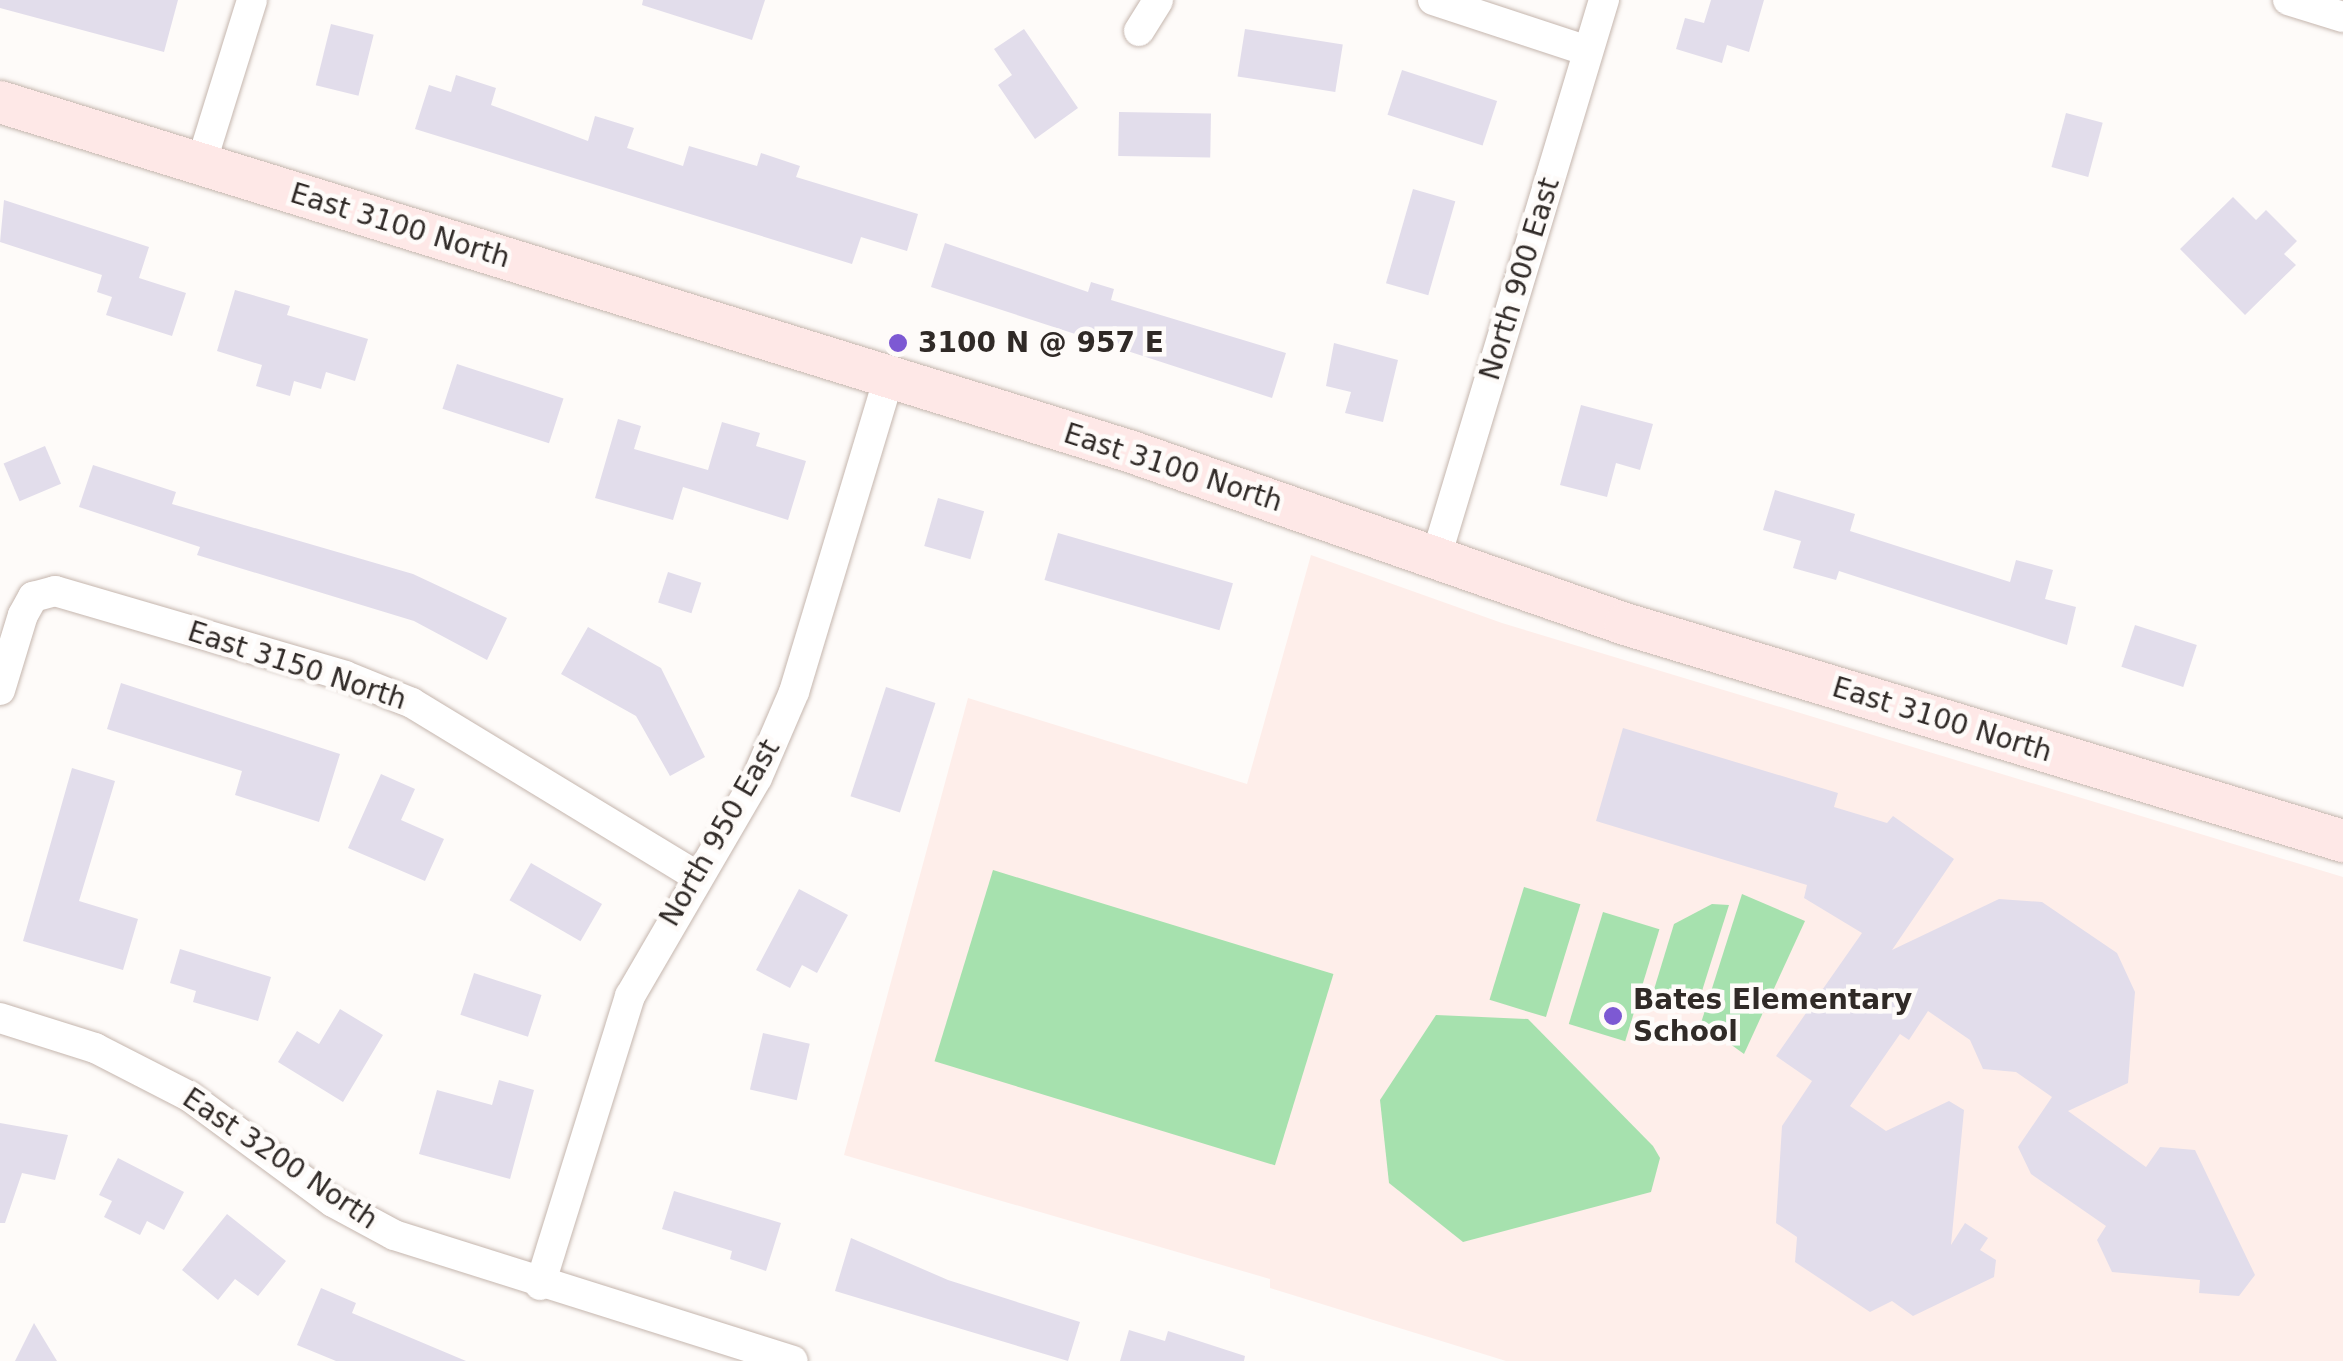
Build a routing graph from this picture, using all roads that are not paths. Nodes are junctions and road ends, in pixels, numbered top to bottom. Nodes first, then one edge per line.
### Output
1 (252, 0) edge
2 (1158, 0) edge
3 (1433, 0) edge
4 (1604, 0) edge
5 (2288, 0) edge
6 (2343, 17) edge
7 (1140, 32) dead end
8 (1588, 51) junction
9 (0, 102) edge
10 (201, 164) junction
11 (889, 378) junction
12 (1436, 557) junction
13 (0, 690) edge
14 (2343, 840) edge
15 (698, 878) junction
16 (0, 1018) edge
17 (540, 1285) junction
18 (794, 1361) edge

1 - 10 street
2 - 7 street
3 - 8 street
4 - 8 street, North 900 East
5 - 6 street
8 - 12 street, North 900 East
9 - 10 main road, East 3100 North
10 - 11 main road, East 3100 North
11 - 12 main road, East 3100 North
11 - 15 street, North 950 East
12 - 14 main road, East 3100 North
13 - 15 street, East 3150 North
15 - 17 street, North 950 East
16 - 17 street, East 3200 North
17 - 18 street, East 3200 North

